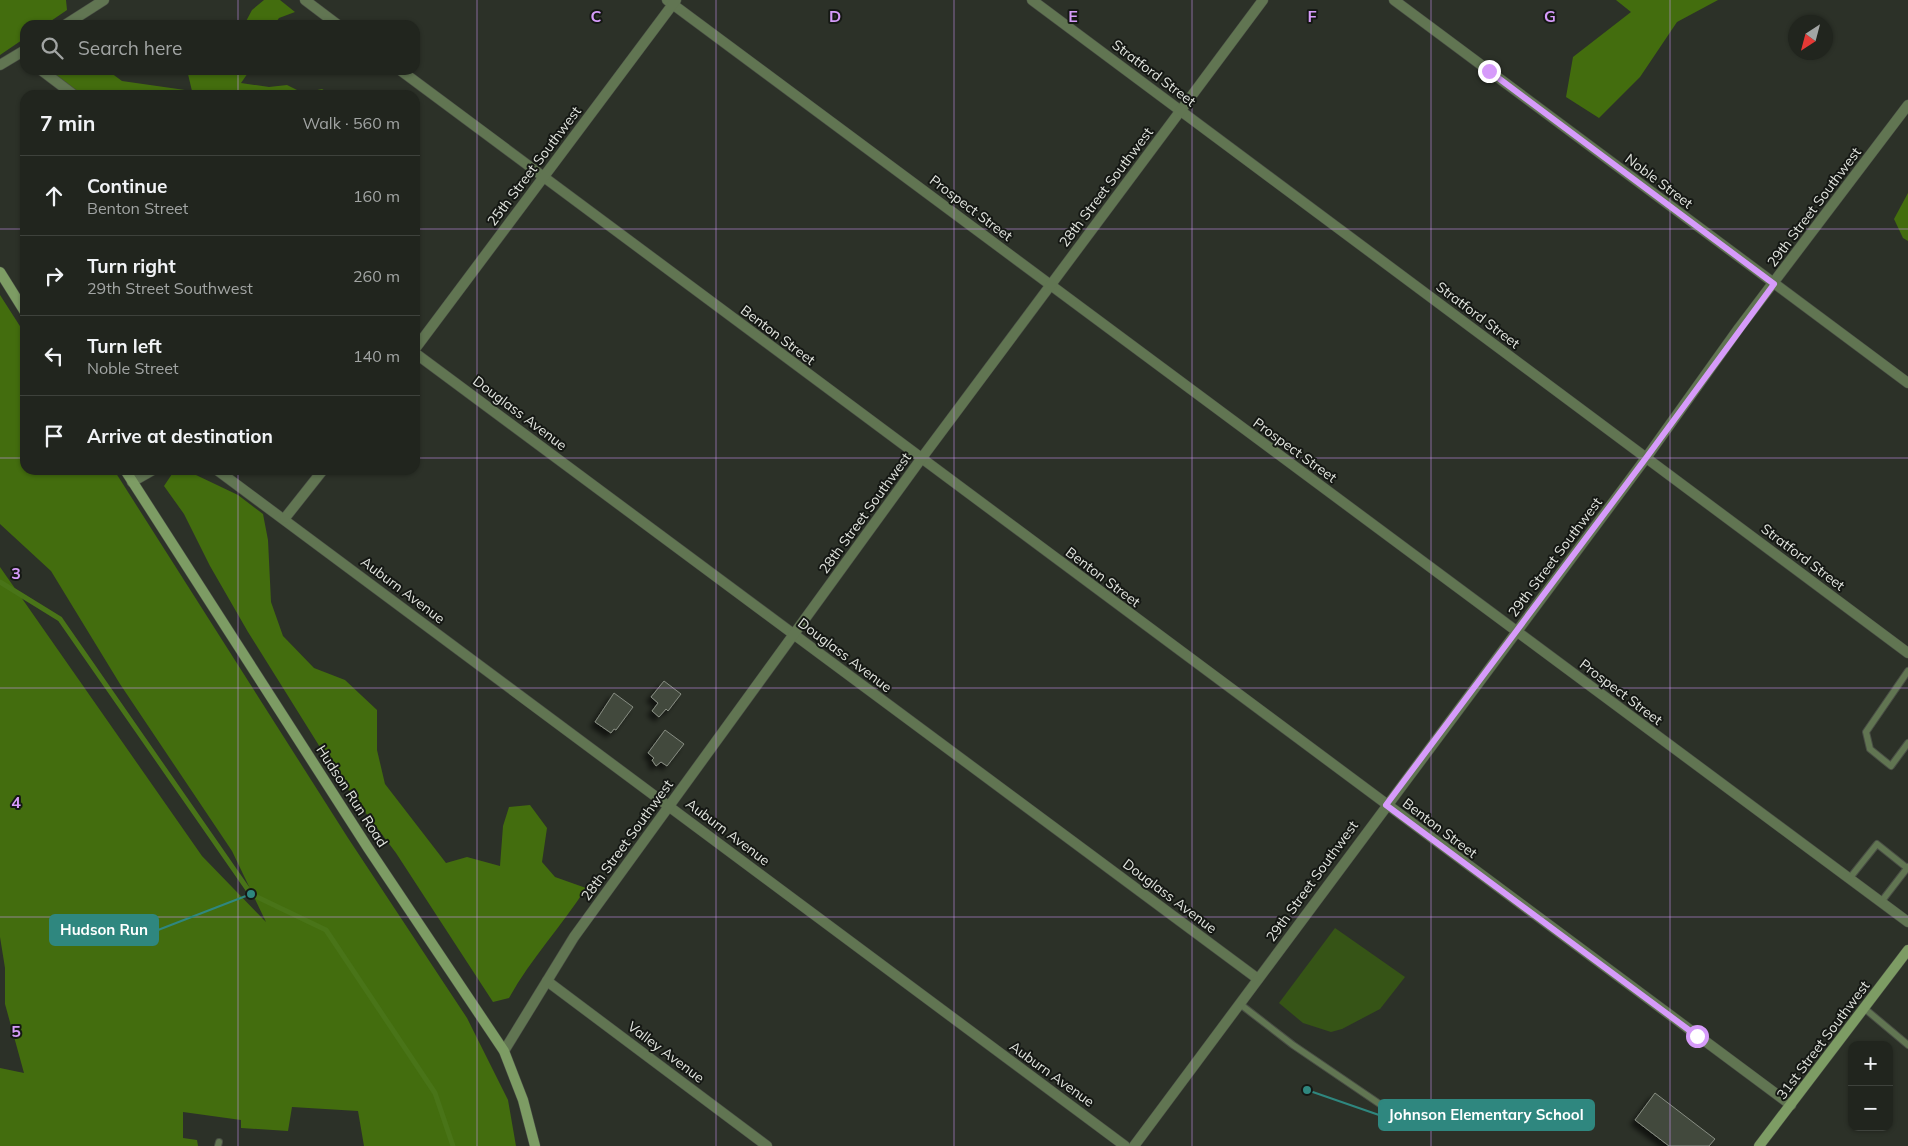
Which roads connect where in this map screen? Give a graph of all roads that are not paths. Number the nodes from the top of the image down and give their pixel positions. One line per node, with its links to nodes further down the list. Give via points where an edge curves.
1 (104, 0): 7 (street)
2 (304, 0): 8 (street)
3 (1032, 0): 15 (street, Stratford Street)
4 (1263, 0): 15 (street, 28th Street Southwest)
5 (1394, 0): 19 (street, Noble Street)
6 (672, 1): 16 (street, 25th Street Southwest); 18 (street, Prospect Street)
7 (73, 20)
8 (331, 20)
9 (20, 55): 10 (street)
10 (0, 65)
11 (48, 75): 13 (street)
12 (407, 75): 16 (street, Benton Street)
13 (67, 90)
14 (1908, 105): 19 (street, 29th Street Southwest)
15 (1180, 110): 18 (street, 28th Street Southwest); 24 (street, Stratford Street)
16 (543, 177): 21 (street, 25th Street Southwest); 25 (street, Benton Street)
17 (0, 272): 20 (main road)
18 (1050, 284): 25 (street, 28th Street Southwest); 32 (street, Prospect Street)
19 (1774, 284): 23 (street, Noble Street); 24 (street, 29th Street Southwest)
20 (20, 304)
21 (420, 344)
22 (420, 355): 33 (street, Douglass Avenue)
23 (1908, 383)
24 (1646, 458): 32 (street, 29th Street Southwest); 34 (street, Stratford Street)
25 (921, 459): 33 (street, 28th Street Southwest); 38 (street, Benton Street)
26 (128, 475): 30 (main road, Hudson Run Road)
27 (144, 475): 30 (street)
28 (224, 475): 31 (street, Auburn Avenue)
29 (318, 475): 31 (street)
30 (132, 482): 49 (main road, Hudson Run Road, via 368,848)
31 (285, 518): 37 (street, Auburn Avenue)
32 (1516, 631): 38 (street, 29th Street Southwest); 40 (street, Prospect Street)
33 (794, 634): 37 (street, 28th Street Southwest); 44 (street, Douglass Avenue)
34 (1908, 652)
35 (1908, 671): 36 (lane, via 1866,732 1870,749 1891,766)
36 (1908, 743)
37 (670, 805): 45 (street, 28th Street Southwest, via 574,937); 54 (street, Auburn Avenue)
38 (1386, 805): 44 (street, 29th Street Southwest); 50 (street, Benton Street)
39 (1907, 867): 40 (lane, via 1877,844); 41 (lane)
40 (1849, 880): 41 (street, Prospect Street)
41 (1881, 902): 42 (street, Prospect Street)
42 (1908, 922)
43 (1908, 950): 47 (main road, 31st Street Southwest)
44 (1258, 979): 46 (street, 29th Street Southwest)
45 (547, 981): 49 (street, 28th Street Southwest); 53 (street, Valley Avenue)
46 (1240, 1004): 51 (lane, via 1293,1045); 55 (street, 29th Street Southwest)
47 (1864, 1008): 48 (lane); 50 (main road, 31st Street Southwest)
48 (1908, 1044)
49 (504, 1051): 52 (main road, Hudson Run Road, via 523,1100)
50 (1791, 1105): 56 (main road, 31st Street Southwest)
51 (1393, 1113)
52 (535, 1146)
53 (767, 1146)
54 (1125, 1146)
55 (1134, 1146)
56 (1759, 1146)

